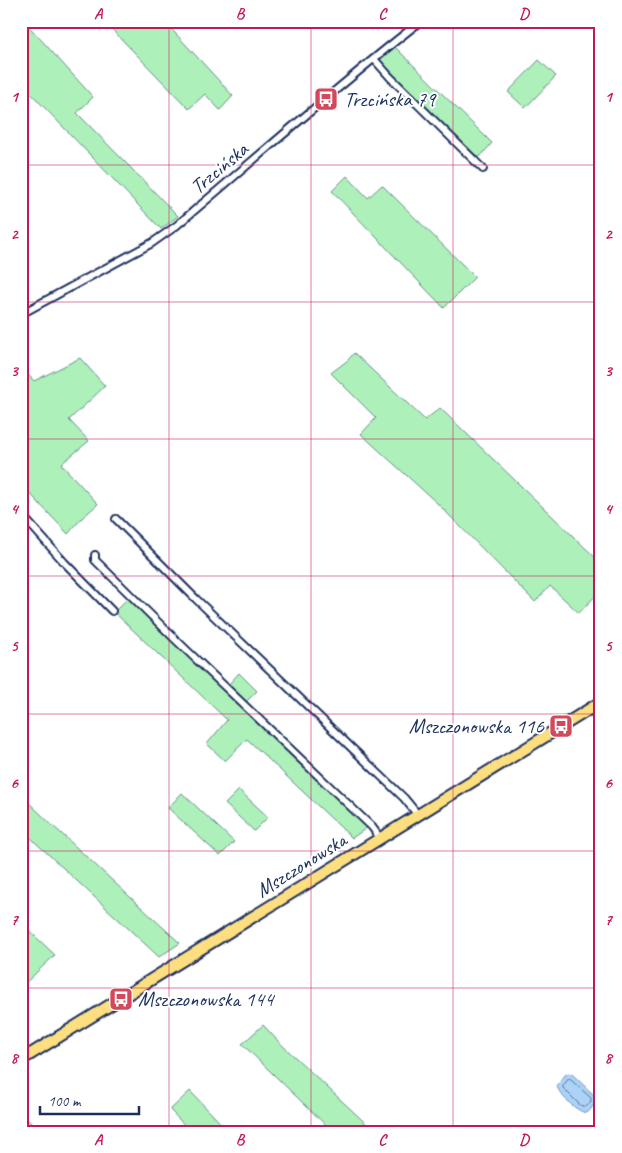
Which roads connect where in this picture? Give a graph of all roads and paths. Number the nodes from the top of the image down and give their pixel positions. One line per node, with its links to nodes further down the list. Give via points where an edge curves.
1 (421, 21): 2 (street, Trzcińska)
2 (374, 59): 3 (street); 4 (street, Trzcińska, via 176,226 152,243)
3 (483, 169)
4 (21, 314)
5 (21, 514): 8 (street)
6 (116, 519): 10 (street)
7 (95, 555): 11 (street, via 95,560)
8 (112, 610)
9 (601, 702): 10 (main road, Mszczonowska)
10 (418, 815): 11 (main road, Mszczonowska)
11 (380, 838): 12 (main road, Mszczonowska)
12 (21, 1060)

